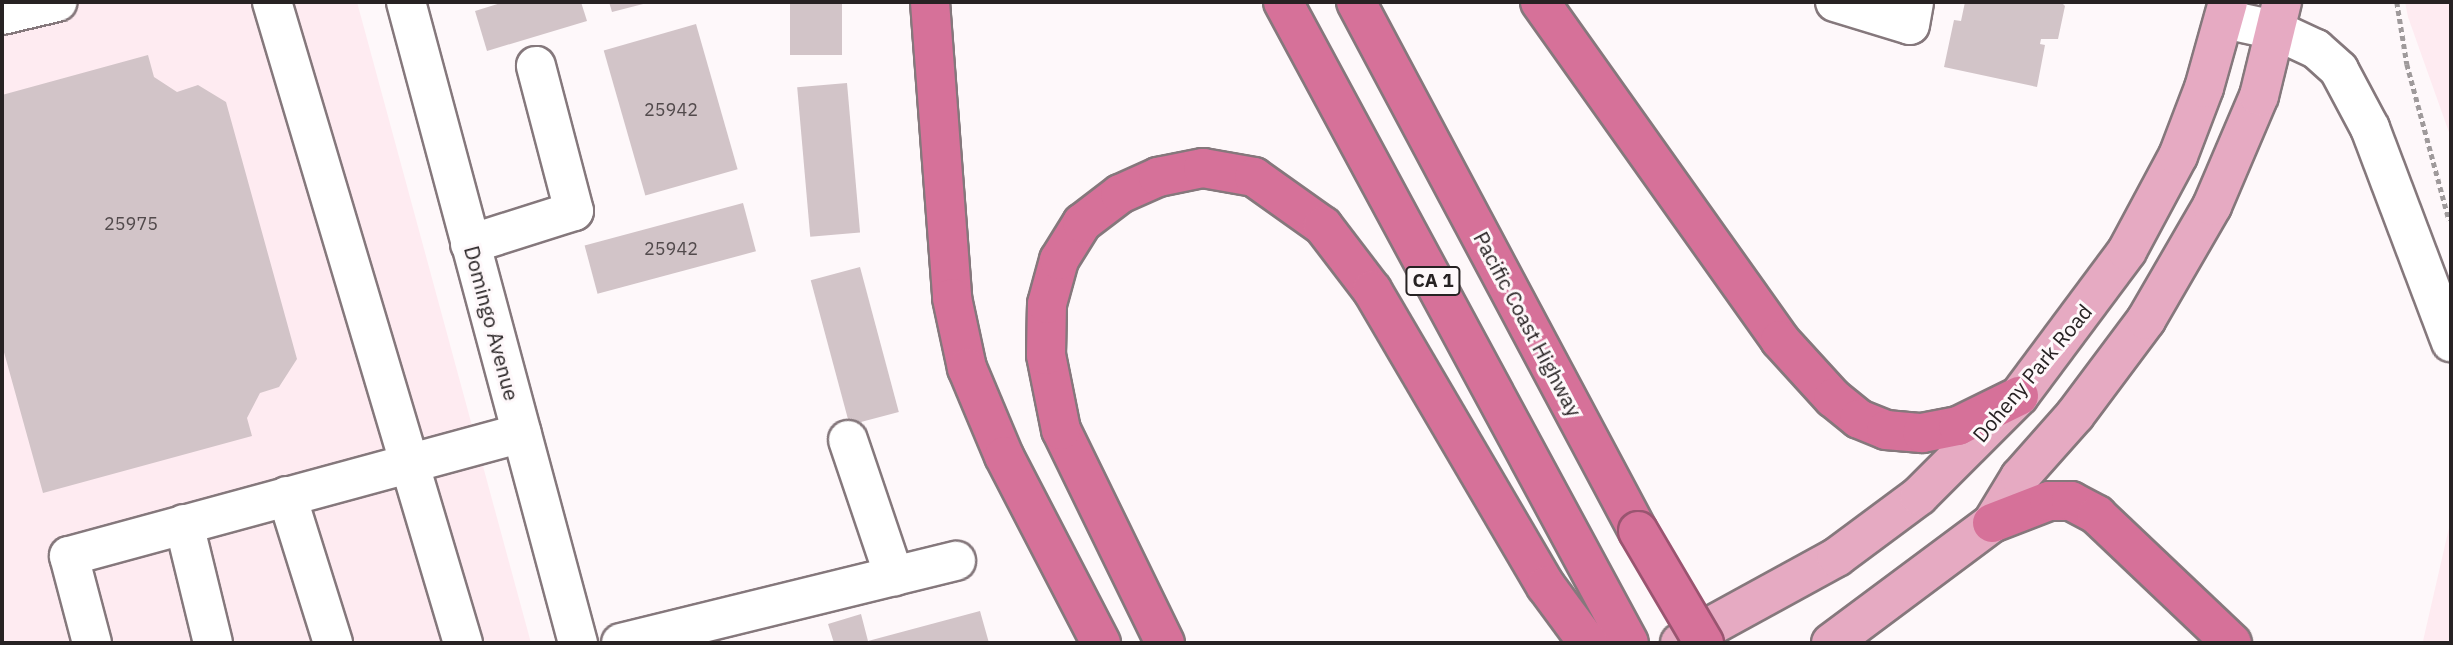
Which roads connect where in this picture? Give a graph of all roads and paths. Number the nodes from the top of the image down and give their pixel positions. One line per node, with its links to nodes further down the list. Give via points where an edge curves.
1 (57, 2): 12 (street)
2 (272, 2): 21 (street)
3 (406, 2): 16 (street, Domingo Avenue)
4 (930, 2): 34 (highway, via 952,298 967,368 1004,456)
5 (1283, 2): 37 (highway, CA 1)
6 (1356, 2): 25 (highway, Pacific Coast Highway / CA 1)
7 (1539, 2): 18 (highway, via 1780,340 1858,419 1886,430 1922,433 1958,426)
8 (1835, 2): 11 (street)
9 (2397, 2): 15 (path, via 2407,64)
10 (2226, 10): 13 (street); 18 (main road, Doheny Park Road, via 2178,156 2127,251)
11 (1912, 14)
12 (2, 15)
13 (2278, 16): 17 (street, via 2339,70 2356,94); 23 (main road, via 2259,96 2212,206 2146,320 2075,415 2020,477)
14 (536, 66): 16 (street, via 574,211)
15 (2451, 228)
16 (470, 244): 19 (street, Domingo Avenue)
17 (2451, 341)
18 (2019, 396): 38 (main road, Doheny Park Road, via 1919,496 1837,557)
19 (522, 433): 21 (street); 32 (street, Domingo Avenue)
20 (848, 440): 27 (street)
21 (408, 464): 22 (street); 31 (street)
22 (287, 496): 24 (street); 30 (street)
23 (1992, 523): 41 (main road); 42 (highway, via 2049,501 2071,500 2097,515)
24 (184, 524): 28 (street, via 69,556); 29 (street)
25 (1646, 544): 39 (highway, Pacific Coast Highway / CA 1, bridge); 40 (highway, bridge)
26 (956, 561): 27 (street)
27 (894, 576): 33 (street)
28 (92, 643)
29 (213, 643)
30 (333, 643)
31 (463, 643)
32 (578, 643)
33 (621, 643)
34 (1101, 643)
35 (1165, 643): 36 (highway, via 1061,430 1046,355 1047,304 1059,260 1082,223 1120,194 1158,177 1203,168 1254,177 1323,226 1372,290 1546,586)
36 (1588, 643)
37 (1629, 643)
38 (1680, 643)
39 (1703, 643)
40 (1722, 643)
41 (1831, 643)
42 (2232, 643)

